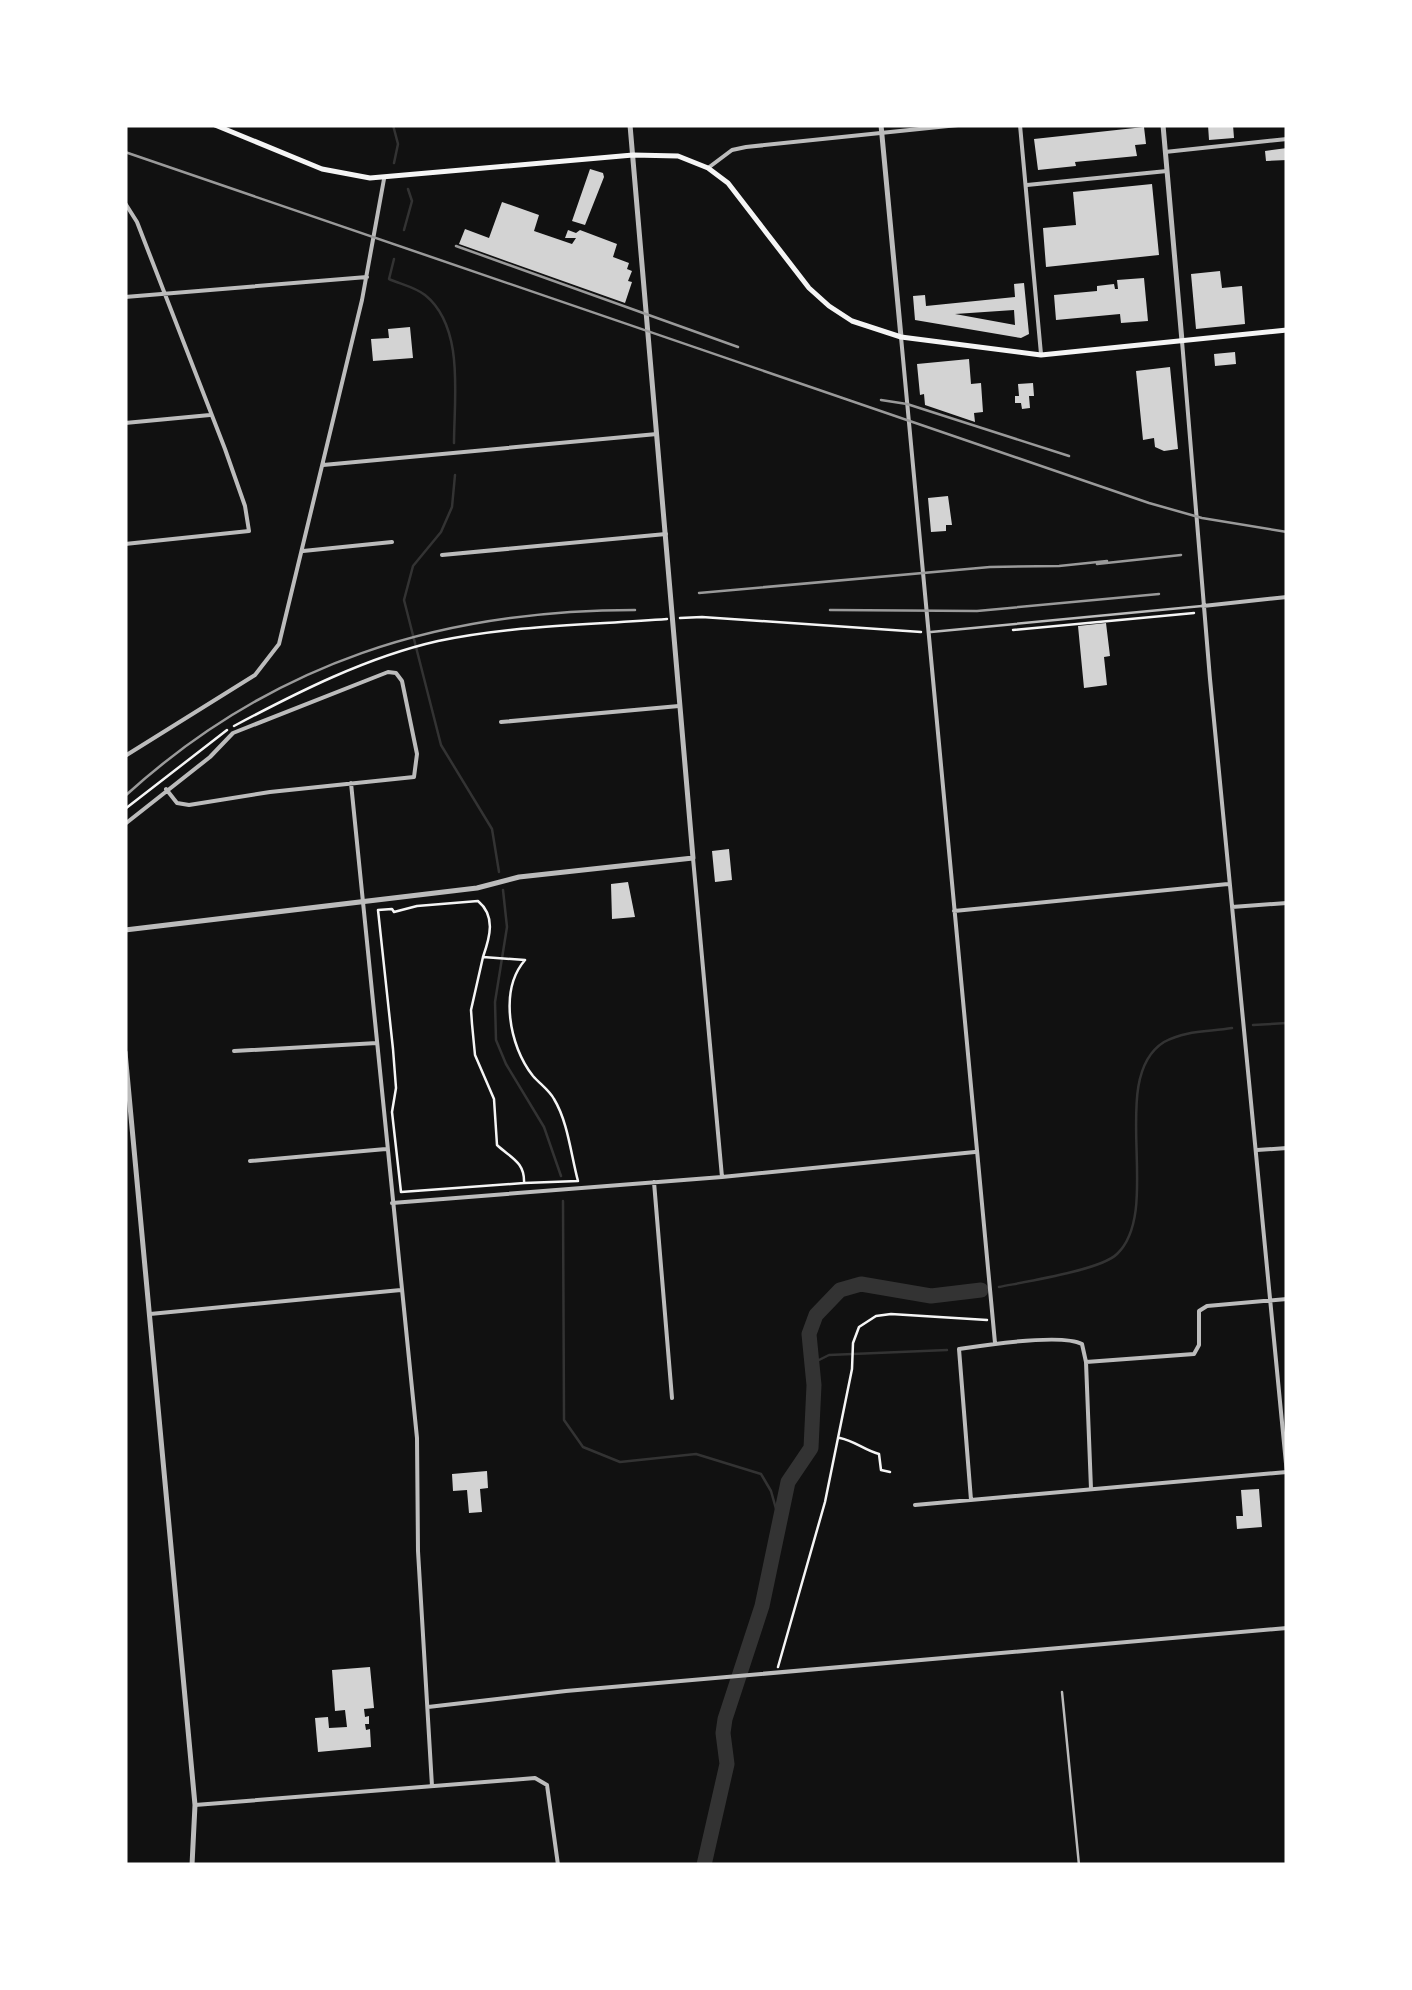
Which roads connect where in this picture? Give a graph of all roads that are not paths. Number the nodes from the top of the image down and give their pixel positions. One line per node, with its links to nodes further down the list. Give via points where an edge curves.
1 (215, 125): 12 (main road, via 330,172)
2 (630, 125): 9 (street)
3 (958, 125): 6 (street)
4 (1020, 125): 13 (street)
5 (1163, 125): 8 (street)
6 (881, 129): 10 (street, via 732,150); 19 (street)
7 (1287, 140): 8 (street)
8 (1165, 152): 11 (street)
9 (632, 154): 10 (main road, via 678,156); 12 (main road); 24 (street)
10 (708, 168): 19 (main road, via 728,183 808,288 852,320)
11 (1167, 171): 13 (street); 20 (street)
12 (384, 178): 15 (street)
13 (1025, 185): 21 (street)
14 (125, 203): 16 (street)
15 (367, 277): 16 (street); 25 (street)
16 (164, 294): 17 (street); 22 (street)
17 (125, 297)
18 (1287, 330): 20 (main road)
19 (900, 337): 21 (main road); 33 (street)
20 (1182, 341): 21 (main road); 32 (street)
21 (1041, 355)
22 (210, 415): 23 (street); 28 (street, via 249,531)
23 (125, 424)
24 (658, 434): 25 (street); 26 (street)
25 (323, 466): 29 (street)
26 (666, 534): 30 (street); 34 (street)
27 (392, 542): 29 (street)
28 (125, 544)
29 (302, 551): 36 (street, via 279,644 268,661 255,676)
30 (442, 556)
31 (1287, 597): 32 (street)
32 (1203, 606): 33 (lane); 41 (street)
33 (929, 633): 45 (street)
34 (679, 706): 35 (street); 40 (street)
35 (501, 722)
36 (125, 756)
37 (351, 783): 38 (street, via 189,806); 38 (street, via 414,777 406,696 396,673 232,732); 42 (street)
38 (166, 790): 39 (street)
39 (125, 824)
40 (693, 858): 42 (street, via 518,876); 55 (street)
41 (1228, 884): 44 (street); 45 (street)
42 (362, 903): 46 (street); 47 (street)
43 (1287, 903): 44 (street)
44 (1232, 907): 52 (street)
45 (954, 912): 53 (street)
46 (125, 930)
47 (376, 1044): 49 (street); 51 (street)
48 (125, 1052): 61 (street)
49 (234, 1052)
50 (1287, 1148): 52 (street)
51 (386, 1149): 54 (street); 57 (street)
52 (1256, 1150): 60 (street)
53 (976, 1152): 55 (street); 62 (street)
54 (250, 1161)
55 (722, 1177): 56 (street)
56 (654, 1182): 57 (street); 64 (street)
57 (392, 1203): 58 (street)
58 (401, 1290): 61 (street); 71 (street, via 417,1438)
59 (1287, 1299): 60 (street)
60 (1270, 1300): 63 (street, via 1207,1306 1199,1312 1194,1354); 65 (street)
61 (150, 1314): 73 (street)
62 (994, 1344): 63 (street, via 1074,1340 1082,1344); 67 (street, via 959,1349)
63 (1086, 1362): 66 (street)
64 (672, 1398)
65 (1287, 1473): 66 (street)
66 (1091, 1489): 67 (street)
67 (971, 1500): 68 (street)
68 (915, 1504)
69 (1287, 1628): 71 (street)
70 (1062, 1692): 76 (lane)
71 (428, 1707): 72 (street)
72 (432, 1786): 73 (street); 75 (street, via 535,1778 547,1786)
73 (195, 1805): 74 (street)
74 (192, 1865)
75 (558, 1865)
76 (1079, 1865)

